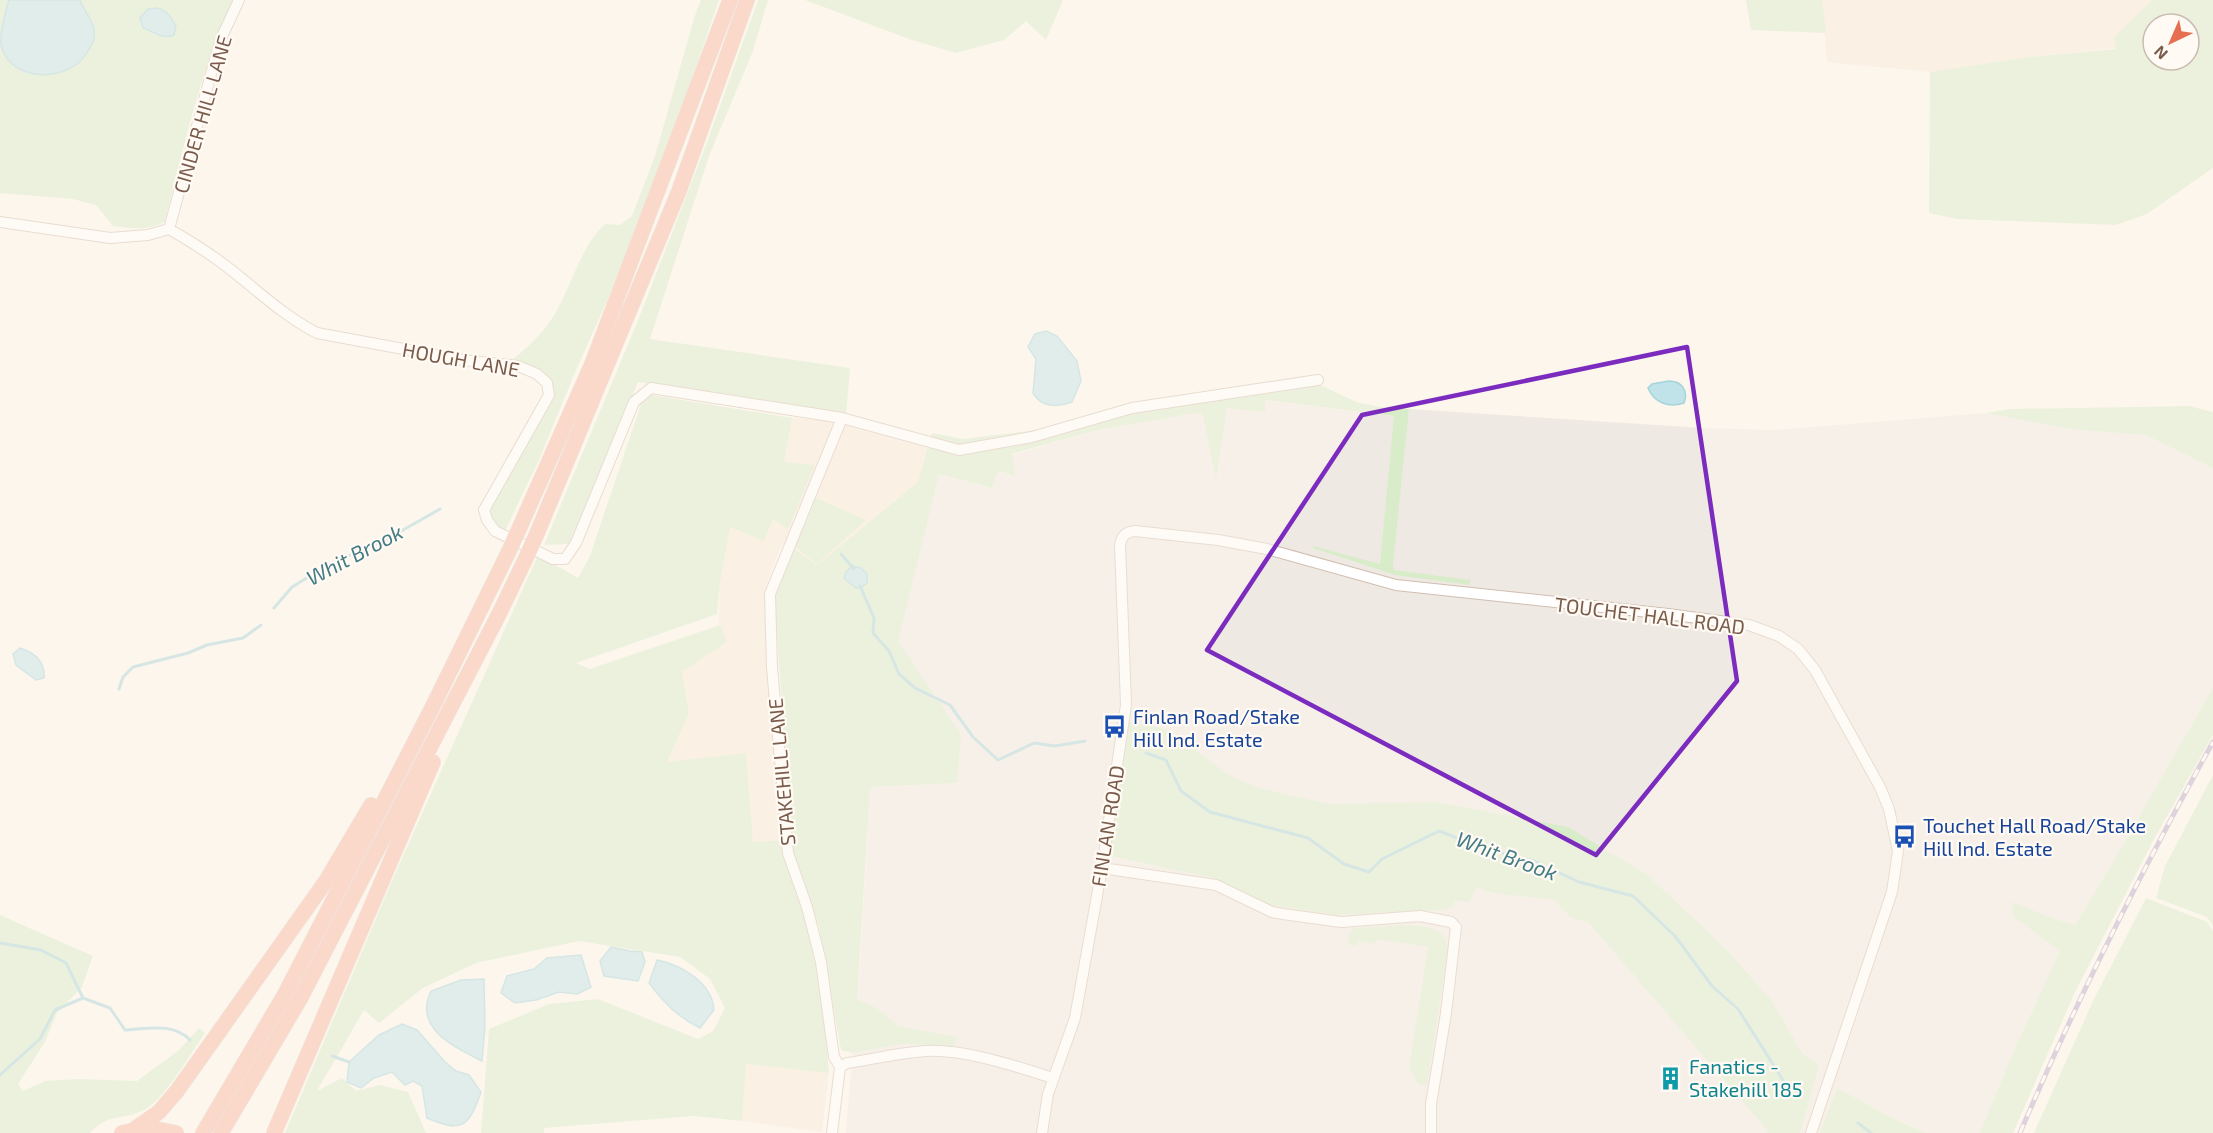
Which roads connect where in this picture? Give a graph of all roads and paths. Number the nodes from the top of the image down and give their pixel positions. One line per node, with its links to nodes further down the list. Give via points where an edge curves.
1 (239, 0): 5 (street, CINDER HILL LANE, via 220,41)
2 (730, 0): 10 (highway, bridge, via 592,364)
3 (747, 0): 9 (highway, bridge, via 679,191)
4 (0, 222): 5 (street, via 110,238)
5 (169, 229): 7 (street, HOUGH LANE, via 232,270 297,323 317,333 518,366 537,374 547,383 549,395 484,510 495,531 553,559 565,559 576,543 634,402 651,388)
6 (1318, 380): 7 (street, via 1132,408 1032,437 959,450)
7 (842, 418): 12 (street, STAKEHILL LANE, via 770,594 772,667 788,853 815,935 834,1057)
8 (1125, 534): 11 (street, FINLAN ROAD, via 1120,545 1126,705); 22 (street, TOUCHET HALL ROAD, via 1135,531 1267,549 1396,585 1749,625 1779,636 1798,649 1822,682 1880,787 1898,851 1892,892)
9 (500, 614): 17 (highway, via 300,999); 18 (highway)
10 (466, 640): 14 (highway, via 326,881 177,1091 159,1112); 16 (highway, via 285,994)
11 (1102, 868): 13 (street, FINLAN ROAD, via 1075,1018); 21 (street, via 1216,885 1283,914 1341,922 1420,916 1450,922 1456,927 1431,1104)
12 (840, 1067): 13 (street, via 914,1053 942,1052); 19 (street, STAKEHILL LANE)
13 (1053, 1078): 20 (street, FINLAN ROAD)
14 (129, 1131): 15 (highway, via 159,1128)
15 (176, 1133)
16 (203, 1133)
17 (221, 1133)
18 (274, 1133)
19 (832, 1133)
20 (1042, 1133)
21 (1431, 1133)
22 (1810, 1133)

